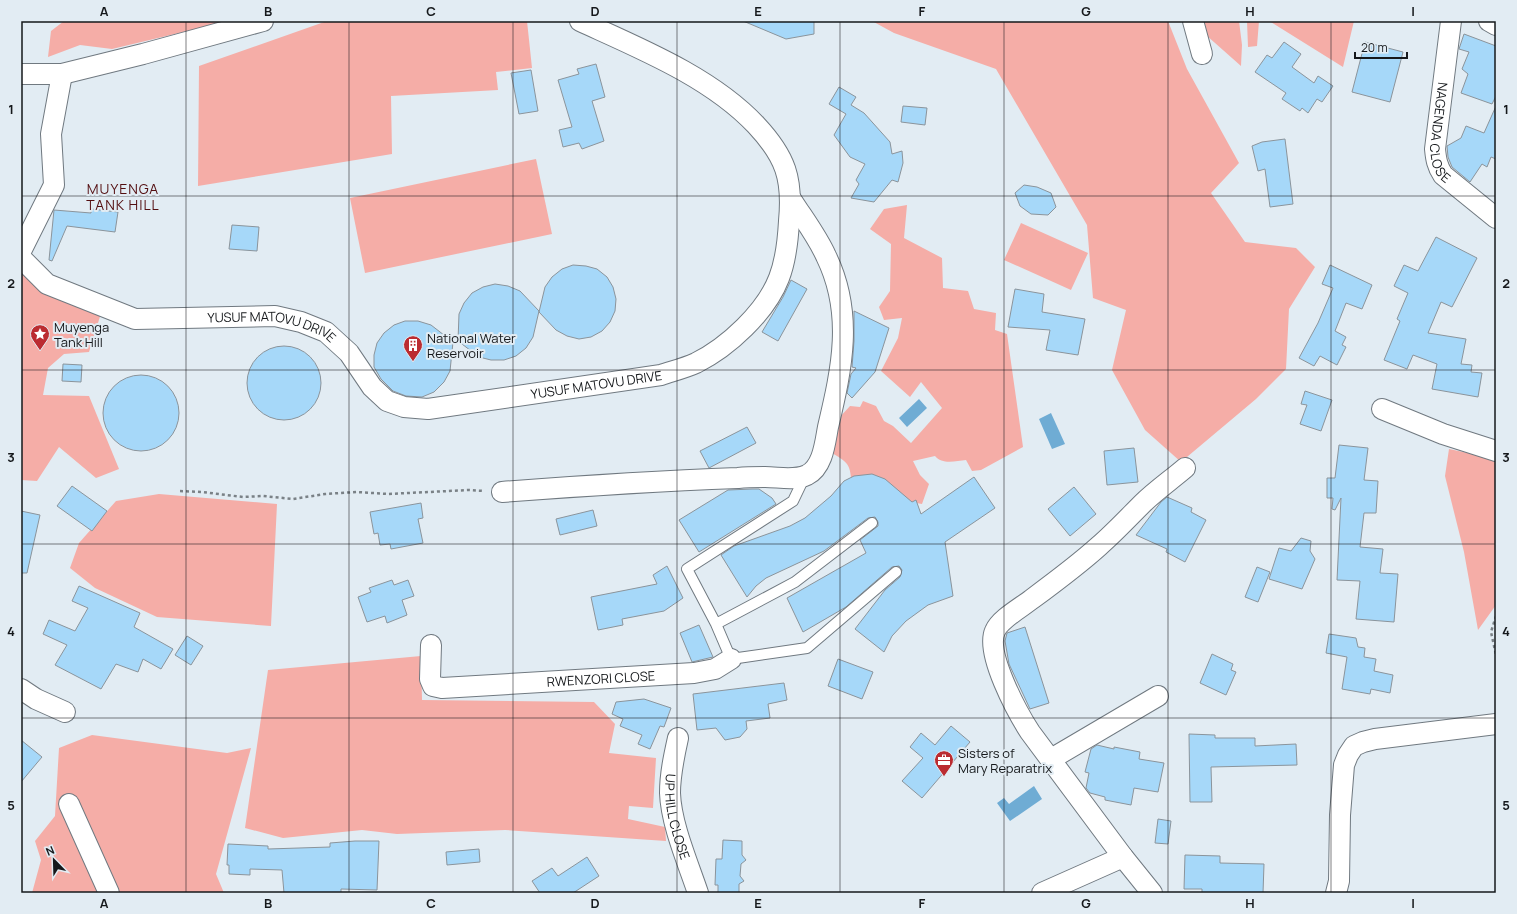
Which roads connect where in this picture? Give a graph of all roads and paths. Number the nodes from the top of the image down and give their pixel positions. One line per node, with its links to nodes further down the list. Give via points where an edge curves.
1 (263, 21): 9 (street)
2 (580, 21): 10 (street, YUSUF MATOVU DRIVE, via 697,78 756,124 784,163)
3 (1193, 21): 7 (street)
4 (1451, 21): 11 (street, NAGENDA CLOSE, via 1435,149 1438,168 1443,175)
5 (1489, 21): 6 (street)
6 (1496, 25)
7 (1202, 54)
8 (21, 74): 9 (street)
9 (62, 74): 12 (street, via 51,134 54,185)
10 (791, 199): 13 (street, YUSUF MATOVU DRIVE, via 786,254 773,289 746,325 723,346 695,363 661,374 428,409 404,407 387,401 372,387 338,343 326,332 301,322 275,316 135,319 47,284); 17 (street, via 826,255 841,301 843,324 841,370 822,454 813,472)
11 (1496, 218)
12 (21, 251)
13 (21, 258)
14 (1382, 409): 15 (street, via 1443,434)
15 (1496, 451)
16 (1184, 468): 32 (street, via 1143,503 1095,550 1006,618 995,630 995,656 1017,712)
17 (805, 476): 19 (street, via 646,482); 23 (lane, via 794,501 687,569)
18 (180, 491): 19 (path, via 293,499 356,492)
19 (502, 492)
20 (872, 523): 23 (lane, via 795,582)
21 (896, 572): 26 (lane, RWENZORI CLOSE, via 807,648)
22 (1496, 616): 25 (path, via 1491,632)
23 (716, 624): 26 (lane)
24 (431, 645): 26 (street, RWENZORI CLOSE, via 430,679 433,686 442,688 694,673 715,669)
25 (1496, 655)
26 (732, 659)
27 (21, 689): 29 (street)
28 (1158, 696): 32 (street)
29 (65, 712)
30 (1496, 724): 39 (street, via 1375,739 1354,746 1344,765 1339,881)
31 (678, 738): 36 (street, UP HILL CLOSE, via 671,771 672,812)
32 (1051, 759): 34 (street)
33 (69, 804): 35 (street)
34 (1123, 857): 37 (street); 38 (street)
35 (109, 893)
36 (698, 893)
37 (1042, 893)
38 (1152, 893)
39 (1336, 893)

